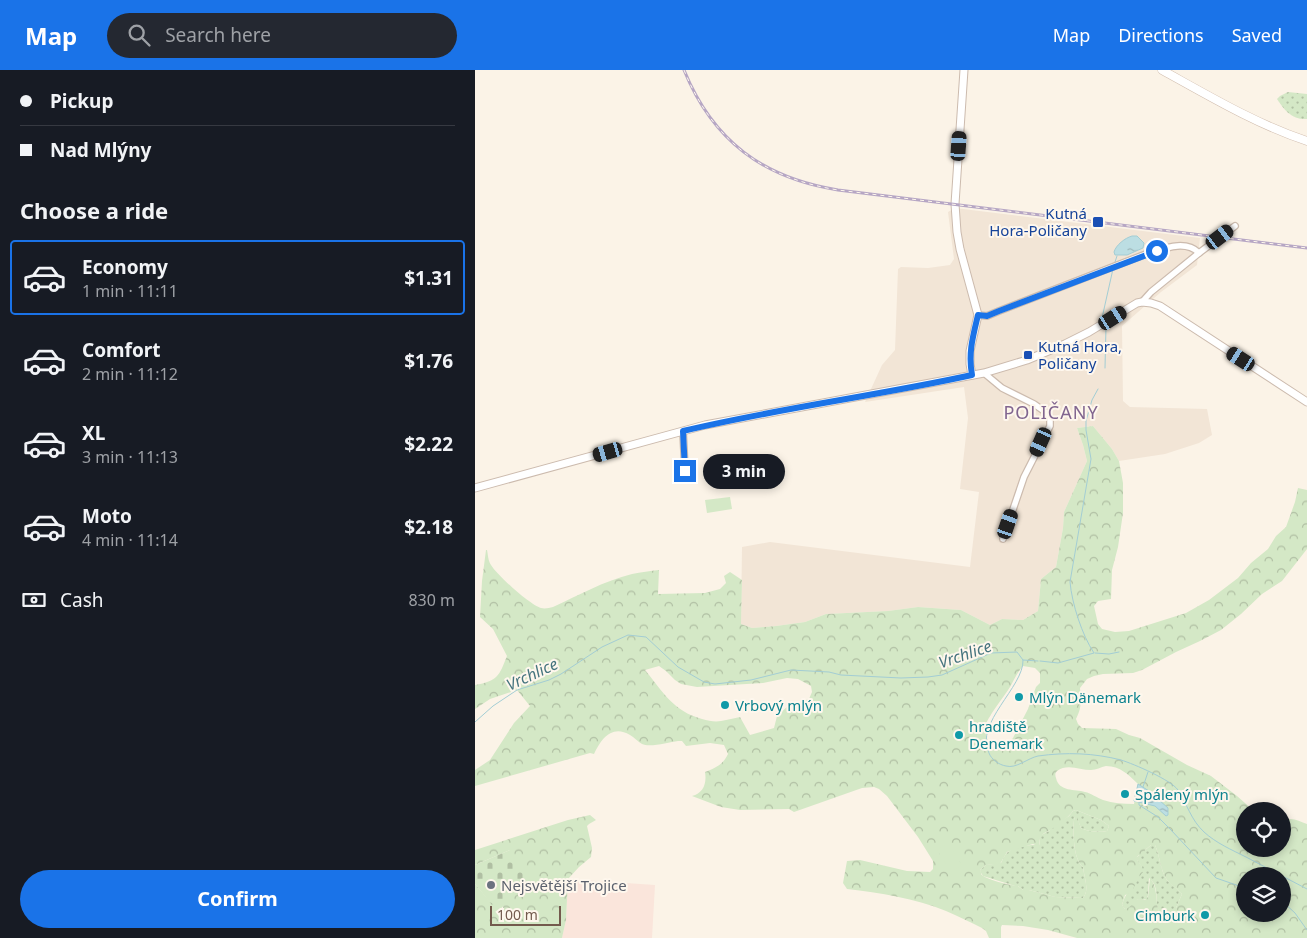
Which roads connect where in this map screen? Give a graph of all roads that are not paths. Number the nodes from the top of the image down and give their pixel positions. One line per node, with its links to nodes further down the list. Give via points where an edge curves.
1 (964, 70): 7 (street, via 956,215 960,249)
2 (1162, 70): 3 (main road, via 1248,117)
3 (1307, 141)
4 (1235, 226): 5 (street)
5 (1199, 253): 6 (street); 7 (street, via 1187,246 1168,247 987,316)
6 (1142, 302): 8 (street, via 1065,344); 10 (street, via 1160,306)
7 (978, 315): 9 (street, via 970,351)
8 (984, 373): 9 (street); 14 (street, via 1002,388 1037,405 1048,414 1050,421 1024,477)
9 (972, 375): 11 (street)
10 (1307, 402)
11 (683, 431): 12 (street); 13 (street)
12 (685, 471)
13 (475, 488)
14 (1003, 539)

